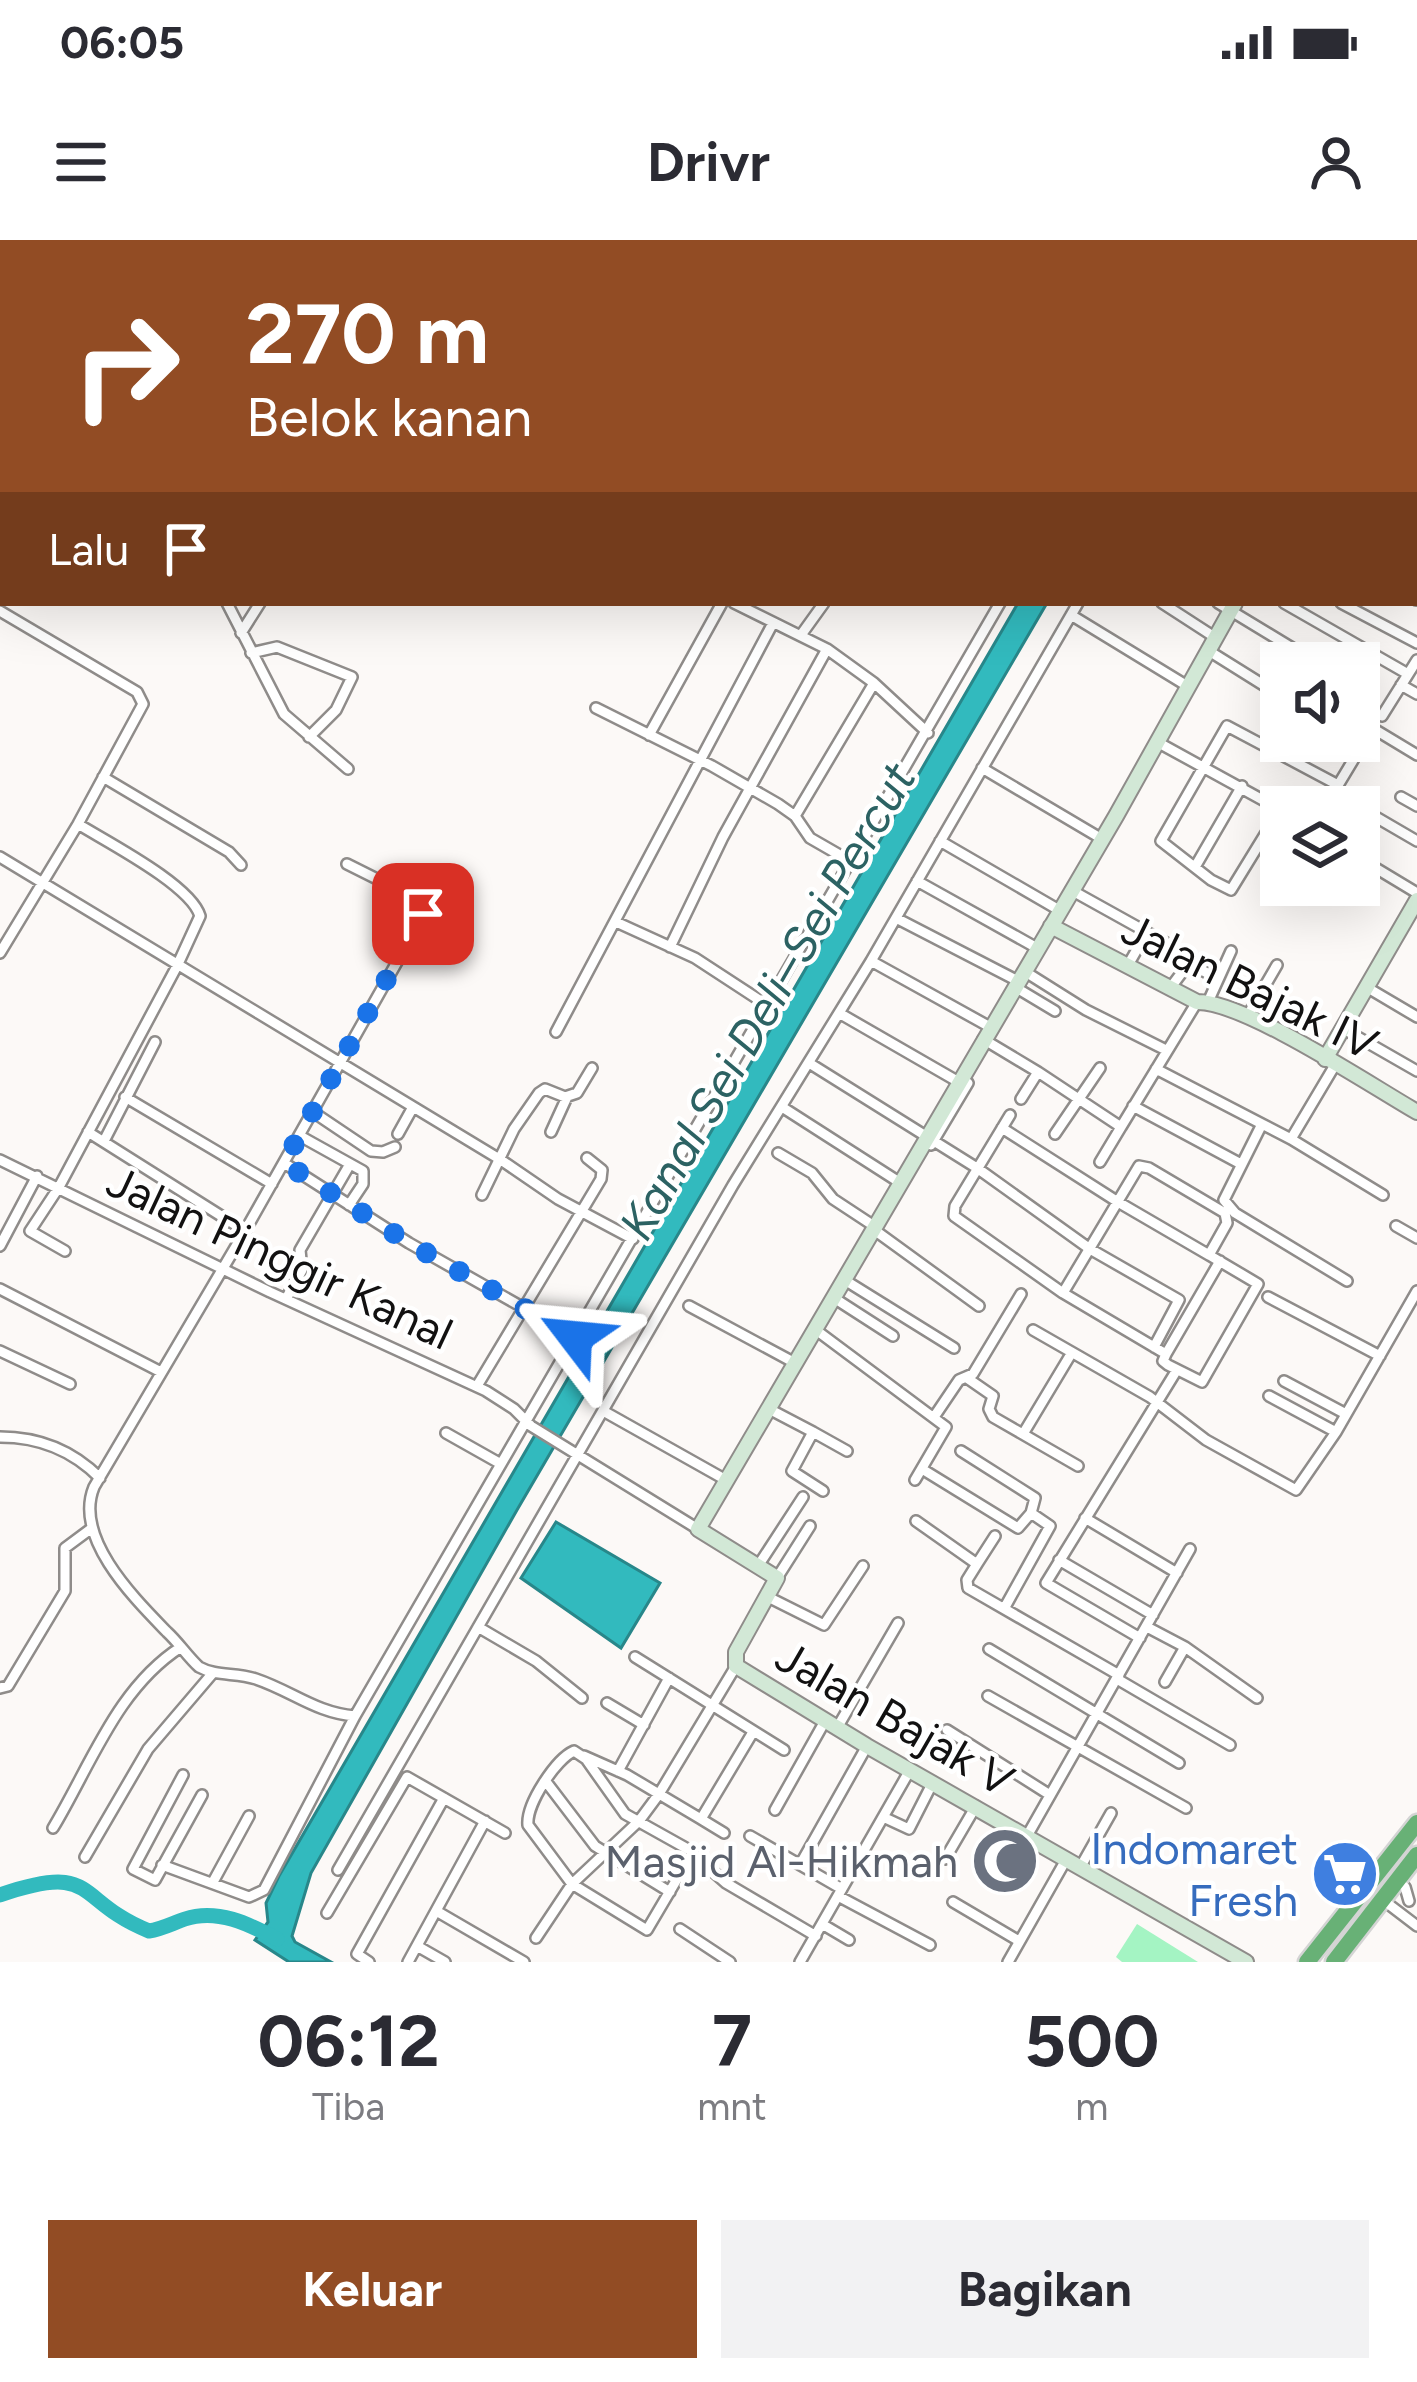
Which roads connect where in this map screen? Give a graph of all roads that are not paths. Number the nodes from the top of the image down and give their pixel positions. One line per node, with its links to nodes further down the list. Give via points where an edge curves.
1 (228, 606): 15 (street)
2 (258, 606): 15 (street)
3 (720, 606): 33 (street)
4 (740, 606): 14 (street)
5 (822, 606): 16 (street)
6 (998, 606): 31 (street)
7 (1076, 606): 13 (street)
8 (1166, 606): 19 (street)
9 (1228, 606): 17 (street); 19 (street)
10 (1289, 606): 23 (street)
11 (1347, 606): 18 (street)
12 (0, 611): 42 (street, via 142,695 142,711)
13 (1071, 615): 27 (street); 40 (street)
14 (773, 623): 16 (street); 37 (street)
15 (242, 633): 21 (street)
16 (801, 635): 20 (street)
17 (1284, 642)
18 (1417, 643)
19 (1212, 645): 24 (street); 27 (street)
20 (827, 650): 25 (street); 45 (street)
21 (251, 653): 34 (street, via 284,714); 34 (street, via 277,647 352,677 336,710)
22 (1417, 660): 23 (street)
23 (1408, 674): 26 (street)
24 (1260, 680)
25 (874, 683): 31 (street); 49 (street)
26 (1401, 685): 28 (street); 30 (street)
27 (1189, 687): 35 (street)
28 (1417, 694)
29 (596, 708): 33 (street)
30 (1382, 716)
31 (928, 733): 57 (street)
32 (1380, 733): 36 (street)
33 (649, 735): 37 (street)
34 (308, 737): 41 (street)
35 (1159, 742): 39 (street); 52 (street)
36 (1417, 755)
37 (699, 759): 45 (street); 68 (street)
38 (1352, 762): 43 (street)
39 (1203, 765): 43 (street, via 1230,725); 44 (street); 60 (street, via 1161,841)
40 (982, 768): 52 (street); 54 (street)
41 (348, 769)
42 (103, 777): 51 (street); 59 (street)
43 (1338, 785)
44 (1242, 786): 46 (street); 60 (street)
45 (750, 788): 49 (street); 72 (street)
46 (1260, 797)
47 (1401, 797): 48 (street)
48 (1417, 806)
49 (795, 816): 57 (street, via 811,838)
50 (1380, 819): 53 (street)
51 (78, 824): 62 (street); 79 (street, via 192,899 200,916)
52 (1102, 839): 64 (street)
53 (1417, 841)
54 (940, 842): 63 (street); 66 (street)
55 (1260, 844): 60 (street, via 1233,889)
56 (0, 857): 62 (street)
57 (850, 861): 85 (street)
58 (347, 864): 96 (street, via 424,910)
59 (241, 865)
60 (1195, 867)
61 (1380, 875): 65 (street)
62 (40, 880): 75 (street); 79 (street)
63 (917, 881): 67 (street); 73 (street)
64 (1071, 890): 66 (street); 70 (street)
65 (1416, 904): 83 (street)
66 (1059, 910): 69 (street)
67 (896, 917): 76 (street); 81 (street)
68 (616, 922): 72 (street); 91 (street)
69 (1051, 926): 73 (street); 77 (street, Jalan Bajak IV)
70 (1147, 932): 71 (street); 77 (street)
71 (1170, 945)
72 (670, 947): 85 (street)
73 (1037, 948): 81 (street)
74 (1231, 952): 80 (street)
75 (0, 953)
76 (872, 961): 87 (street); 92 (street)
77 (1128, 965): 82 (street, Jalan Bajak IV)
78 (1277, 965): 88 (street)
79 (177, 966): 96 (street); 117 (street)
80 (1216, 979): 82 (street, via 1189,963); 84 (street)
81 (1019, 980): 86 (street); 92 (street); 94 (street)
82 (1171, 987): 84 (street, Jalan Bajak IV)
83 (1368, 988): 89 (street); 90 (street)
84 (1203, 1002): 88 (street, Jalan Bajak IV); 94 (street)
85 (767, 1005): 149 (street)
86 (1055, 1011)
87 (839, 1012): 97 (street); 103 (street)
88 (1247, 1016): 95 (street, Jalan Bajak IV)
89 (1417, 1017)
90 (1342, 1028): 95 (street); 101 (street)
91 (556, 1032)
92 (987, 1033): 102 (street); 103 (street)
93 (155, 1042): 105 (street)
94 (1166, 1050): 100 (street)
95 (1330, 1062): 112 (street, Jalan Bajak IV); 123 (street)
96 (340, 1064): 110 (street); 111 (street)
97 (809, 1064): 108 (street); 122 (street)
98 (592, 1068): 104 (street)
99 (1100, 1068): 106 (street)
100 (1156, 1069): 109 (street); 114 (street)
101 (1417, 1071)
102 (1038, 1072): 106 (street); 107 (street)
103 (963, 1082): 122 (street)
104 (567, 1096): 118 (street); 129 (street, via 539,1093)
105 (125, 1097): 124 (street); 136 (street)
106 (1079, 1098): 115 (street); 120 (street)
107 (1021, 1099)
108 (782, 1106): 138 (street); 187 (street)
109 (1133, 1106): 115 (street); 133 (street)
110 (413, 1107): 119 (street); 129 (street)
111 (313, 1112): 121 (street); 125 (street, via 371,1151)
112 (1417, 1112)
113 (1010, 1115): 116 (street)
114 (1262, 1124): 123 (street); 133 (street)
115 (1121, 1126): 130 (street)
116 (1002, 1128): 134 (street); 142 (street)
117 (88, 1132): 124 (street); 137 (street)
118 (550, 1132)
119 (398, 1134)
120 (1055, 1134)
121 (300, 1136): 131 (street); 132 (street)
122 (929, 1139): 134 (street); 138 (street)
123 (1291, 1139): 141 (street)
124 (104, 1141): 147 (street)
125 (395, 1147)
126 (778, 1153): 146 (street)
127 (587, 1158): 144 (street, via 602,1173)
128 (0, 1160): 135 (street, Jalan Pinggir Kanal)
129 (501, 1160): 140 (street); 144 (street)
130 (1100, 1162)
131 (284, 1163): 136 (street); 139 (street)
132 (350, 1164): 139 (street); 143 (street, via 365,1177)
133 (1241, 1164): 156 (street, via 1225,1195 1228,1209)
134 (977, 1168): 151 (street); 158 (street, via 956,1219)
135 (37, 1176): 137 (street, Jalan Pinggir Kanal); 150 (street)
136 (272, 1184): 147 (street)
137 (59, 1187): 152 (street, via 30,1231); 154 (street, Jalan Pinggir Kanal)
138 (900, 1188): 146 (street)
139 (332, 1194): 143 (street); 163 (street, via 300,1250 302,1270)
140 (482, 1195)
141 (1383, 1195)
142 (1118, 1202): 151 (street); 153 (street); 153 (street, via 1139,1166 1177,1184 1227,1216)
143 (349, 1205): 166 (street)
144 (581, 1211): 149 (street); 166 (street)
145 (1396, 1226): 148 (street)
146 (873, 1228): 155 (street); 165 (street)
147 (245, 1231): 154 (street)
148 (1417, 1238)
149 (633, 1239): 170 (street)
150 (0, 1246)
151 (1090, 1249): 158 (street); 171 (street, via 1179,1300)
152 (65, 1250)
153 (1215, 1258): 175 (street); 175 (street, via 1258,1286 1204,1381 1168,1365)
154 (224, 1268): 163 (street, Jalan Pinggir Kanal); 178 (street)
155 (843, 1280): 162 (street); 172 (street)
156 (1347, 1281)
157 (0, 1289): 178 (street)
158 (1063, 1293): 171 (street)
159 (1021, 1294): 180 (street)
160 (1416, 1296): 176 (street)
161 (1268, 1297): 176 (street)
162 (834, 1298): 167 (street); 169 (street)
163 (286, 1299): 183 (street, Jalan Pinggir Kanal)
164 (689, 1306): 177 (street)
165 (979, 1306)
166 (521, 1308): 170 (street); 183 (street)
167 (816, 1330): 177 (street); 189 (street)
168 (1033, 1330): 174 (street)
169 (892, 1336)
170 (575, 1337): 190 (street)
171 (1154, 1347): 175 (street)
172 (954, 1348)
173 (0, 1351): 182 (street)
174 (1071, 1354): 185 (street); 194 (street)
175 (1166, 1354)
176 (1380, 1356): 188 (street)
177 (796, 1363): 186 (street)
178 (161, 1372): 201 (street)
179 (1175, 1373): 185 (street)
180 (967, 1378): 189 (street); 194 (street, via 993,1396 990,1414)
181 (1284, 1381): 188 (street)
182 (70, 1384)
183 (477, 1386): 190 (street, Jalan Pinggir Kanal)
184 (1269, 1396): 192 (street)
185 (1157, 1405): 192 (street, via 1294,1490); 206 (street)
186 (769, 1408): 191 (street); 202 (street)
187 (605, 1412): 198 (street); 202 (street)
188 (1346, 1414): 192 (street)
189 (934, 1417): 205 (street, via 946,1429 919,1475 1018,1528)
190 (529, 1424): 198 (street, Jalan Pinggir Kanal); 199 (street)
191 (813, 1432): 196 (street); 203 (street, via 792,1471)
192 (1336, 1432)
193 (446, 1433): 199 (street)
194 (1022, 1434): 200 (street)
195 (0, 1437): 201 (street, via 48,1444)
196 (848, 1451)
197 (961, 1451): 205 (street, via 1035,1498)
198 (576, 1455): 210 (street, Jalan Bajak V); 223 (street)
199 (501, 1464): 242 (street)
200 (1078, 1466)
201 (100, 1478): 209 (street, via 90,1497)
202 (726, 1480): 210 (street)
203 (824, 1491)
204 (803, 1497): 216 (street)
205 (1030, 1513): 220 (street, via 1050,1529)
206 (1085, 1518): 213 (street); 217 (street)
207 (916, 1521): 214 (street)
208 (810, 1526): 218 (street)
209 (92, 1528): 226 (street, via 134,1600); 235 (street, via 65,1548 65,1592)
210 (698, 1528): 216 (street, Jalan Bajak V)
211 (995, 1536): 214 (street)
212 (1190, 1549): 217 (street)
213 (1059, 1560): 221 (street); 225 (street, via 1047,1585)
214 (977, 1564): 220 (street, via 968,1588)
215 (863, 1565): 219 (street, via 822,1626)
216 (758, 1566): 218 (street, Jalan Bajak V)
217 (1177, 1573): 221 (street)
218 (777, 1578): 219 (street, Jalan Bajak V)
219 (766, 1596): 230 (street, Jalan Bajak V)
220 (1005, 1607): 232 (street)
221 (1153, 1615): 224 (street)
222 (898, 1623): 244 (street)
223 (478, 1627): 237 (street); 286 (street)
224 (1147, 1627): 225 (street); 227 (street)
225 (1140, 1638): 232 (street)
226 (182, 1647): 231 (street); 272 (street, via 120,1707)
227 (1185, 1647): 234 (street); 238 (street)
228 (989, 1649): 241 (street)
229 (635, 1657): 233 (street)
230 (736, 1666): 240 (street); 244 (street, Jalan Bajak V)
231 (212, 1674): 242 (street, via 255,1678 318,1710); 279 (street, via 148,1749)
232 (1118, 1677): 241 (street); 247 (street)
233 (669, 1678): 240 (street); 243 (street)
234 (1165, 1682)
235 (0, 1688)
236 (988, 1696): 249 (street)
237 (583, 1698)
238 (1257, 1698)
239 (607, 1703): 243 (street)
240 (711, 1706): 246 (street); 258 (street)
241 (1098, 1713): 249 (street); 252 (street)
242 (356, 1716): 288 (street, via 264,1890 249,1897)
243 (644, 1725): 254 (street)
244 (831, 1725): 248 (street, Jalan Bajak V); 264 (street)
245 (947, 1730): 260 (street)
246 (753, 1732): 250 (street); 268 (street)
247 (1229, 1745)
248 (867, 1746): 253 (street, Jalan Bajak V); 284 (street)
249 (1078, 1747): 260 (street); 263 (street)
250 (784, 1750)
251 (583, 1755): 254 (street); 257 (street, via 568,1752); 269 (street)
252 (1179, 1763)
253 (910, 1770): 256 (street, Jalan Bajak V); 267 (street)
254 (618, 1771): 258 (street)
255 (183, 1775): 283 (street, via 132,1868 154,1881)
256 (933, 1782): 262 (street, Jalan Bajak V); 267 (street, via 909,1828)
257 (547, 1783): 277 (street); 289 (street, via 527,1821)
258 (658, 1794): 268 (street); 269 (street)
259 (202, 1795): 283 (street)
260 (1050, 1795): 276 (street)
261 (444, 1798): 270 (street); 296 (street, via 404,1778); 308 (street, via 357,1954)
262 (976, 1806): 276 (street, Jalan Bajak V); 280 (street)
263 (1186, 1808)
264 (775, 1810)
265 (1111, 1814): 285 (street)
266 (249, 1816): 288 (street)
267 (883, 1817): 291 (street)
268 (701, 1819): 274 (street)
269 (638, 1820): 277 (street); 278 (street)
270 (485, 1821): 273 (street); 295 (street)
271 (1417, 1823): 315 (highway)
272 (53, 1828)
273 (506, 1833)
274 (724, 1833)
275 (750, 1836): 284 (street)
276 (1027, 1836): 281 (street, Jalan Bajak V)
277 (605, 1852): 289 (street); 290 (street)
278 (693, 1854): 290 (street); 300 (street)
279 (85, 1858)
280 (945, 1858)
281 (1067, 1858): 285 (street, Jalan Bajak V); 303 (street)
282 (1415, 1862): 287 (highway)
283 (163, 1865): 288 (street)
284 (800, 1865): 291 (street)
285 (1082, 1866): 314 (street, Jalan Bajak V)
286 (338, 1870)
287 (1397, 1881): 292 (highway); 293 (street)
288 (213, 1882)
289 (572, 1884): 290 (street, via 644,1931); 301 (street)
290 (670, 1892)
291 (840, 1892): 297 (street); 304 (street)
292 (1383, 1900): 298 (street); 316 (highway)
293 (1409, 1901)
294 (953, 1902): 303 (street)
295 (438, 1912): 305 (street); 311 (street)
296 (327, 1913)
297 (822, 1924): 300 (street); 302 (street)
298 (1417, 1926)
299 (680, 1929): 312 (street)
300 (816, 1936): 313 (street)
301 (536, 1938)
302 (849, 1940)
303 (1019, 1941): 307 (street)
304 (930, 1945)
305 (417, 1946): 306 (street); 309 (street)
306 (434, 1959): 310 (street)
307 (1013, 1960)
308 (369, 1962)
309 (408, 1962)
310 (445, 1962)
311 (523, 1962)
312 (730, 1962)
313 (800, 1962)
314 (1246, 1962)
315 (1307, 1962)
316 (1334, 1962)

